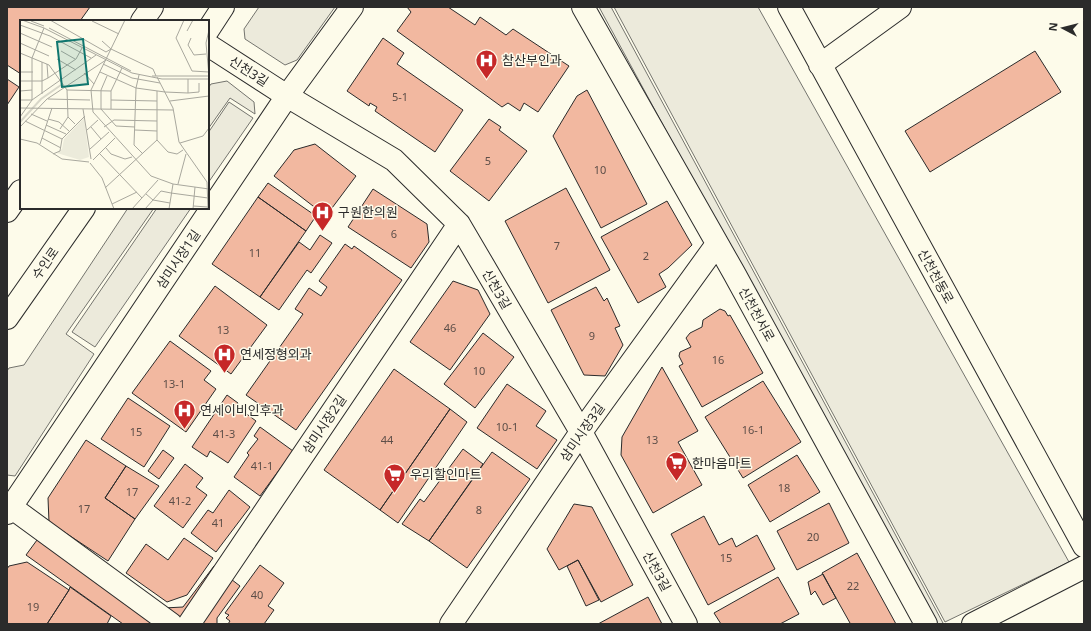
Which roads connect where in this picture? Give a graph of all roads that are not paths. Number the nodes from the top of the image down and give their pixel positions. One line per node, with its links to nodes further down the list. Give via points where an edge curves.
1 (152, 7): 7 (street)
2 (223, 7): 8 (street)
3 (352, 7): 11 (street, 삼미시장1길)
4 (583, 7): 16 (street, 신천천서로)
5 (789, 7): 10 (street, 신천천동로)
6 (900, 7): 10 (street)
7 (143, 20)
8 (209, 28)
9 (209, 46): 11 (street, 신천3길)
10 (820, 65): 20 (street, 신천천동로)
11 (287, 96): 15 (street, 신천3길, via 394,160); 19 (street, 삼미시장1길)
12 (20, 192): 14 (street)
13 (83, 209): 17 (street, 수인로)
14 (7, 211)
15 (459, 224): 18 (street, 신천3길); 23 (street, 삼미시장2길)
16 (718, 244): 18 (street, 삼미시장3길); 26 (street, 신천천서로)
17 (7, 318)
18 (581, 432): 24 (street, 삼미시장3길); 25 (street, 신천3길)
19 (9, 510): 22 (street, via 43,530)
20 (1084, 546)
21 (1075, 571): 27 (street)
22 (172, 624)
23 (189, 624)
24 (451, 624)
25 (686, 624)
26 (926, 624)
27 (973, 624)

